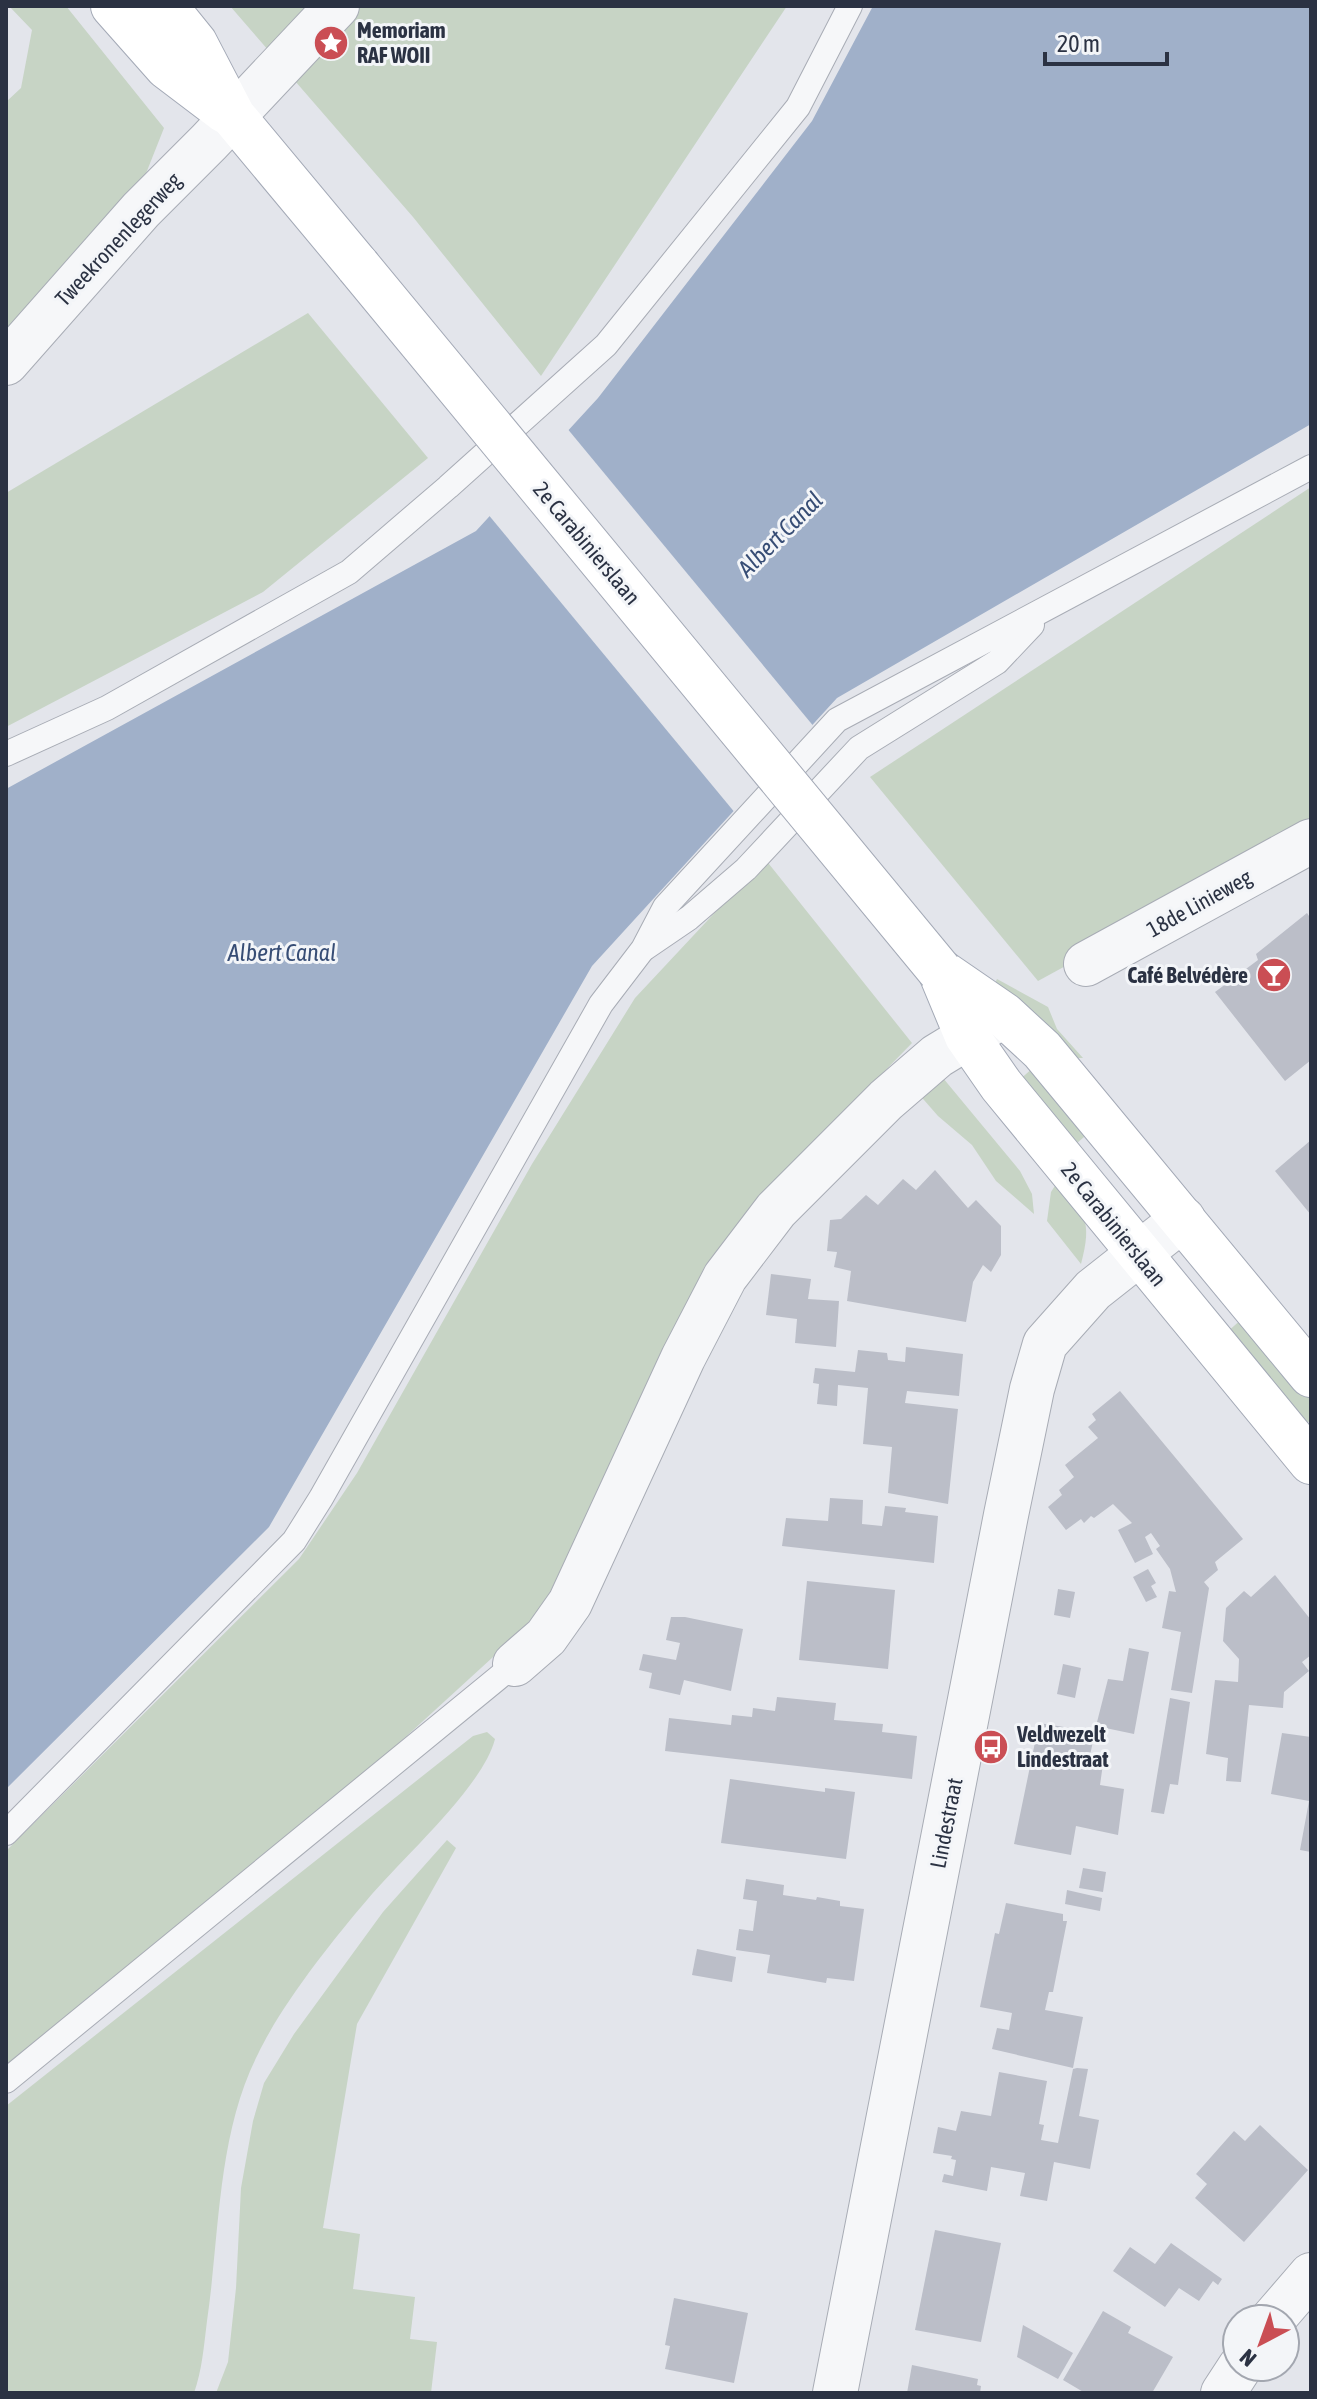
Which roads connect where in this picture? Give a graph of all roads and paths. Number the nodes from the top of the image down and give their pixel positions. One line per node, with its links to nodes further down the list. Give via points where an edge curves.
1 (113, 6): 5 (main road, 2e Carabinierslaan, via 167,67)
2 (165, 6): 5 (main road, 2e Carabinierslaan, via 195,43)
3 (337, 6): 5 (street, Tweekronenlegerweg)
4 (850, 6): 9 (lane, via 798,107 606,345 448,487 349,572 107,708)
5 (233, 116): 6 (street, Tweekronenlegerweg, via 141,210); 13 (main road, 2e Carabinierslaan, bridge)
6 (6, 363)
7 (1311, 467): 8 (lane)
8 (1044, 612): 11 (lane, via 997,662 859,748 746,869); 11 (lane, via 837,720 665,907)
9 (6, 754)
10 (1311, 841): 12 (street, 18de Linieweg)
11 (643, 949): 19 (lane, via 601,1004 294,1541)
12 (1086, 964)
13 (986, 1026): 14 (main road, 2e Carabinierslaan, via 1042,1050); 15 (main road, 2e Carabinierslaan, via 1001,1085); 18 (street, via 937,1056 886,1100 776,1210 725,1277 570,1603 546,1637)
14 (1183, 1219): 15 (street, Lindestraat); 16 (main road, 2e Carabinierslaan)
15 (1138, 1255): 17 (main road, 2e Carabinierslaan); 23 (street, Lindestraat, via 1093,1290 1045,1344 1032,1389)
16 (1311, 1375)
17 (1311, 1462)
18 (515, 1664): 20 (lane)
19 (6, 1833)
20 (6, 2081)
21 (1311, 2275): 22 (street)
22 (1287, 2303)
23 (835, 2393)

